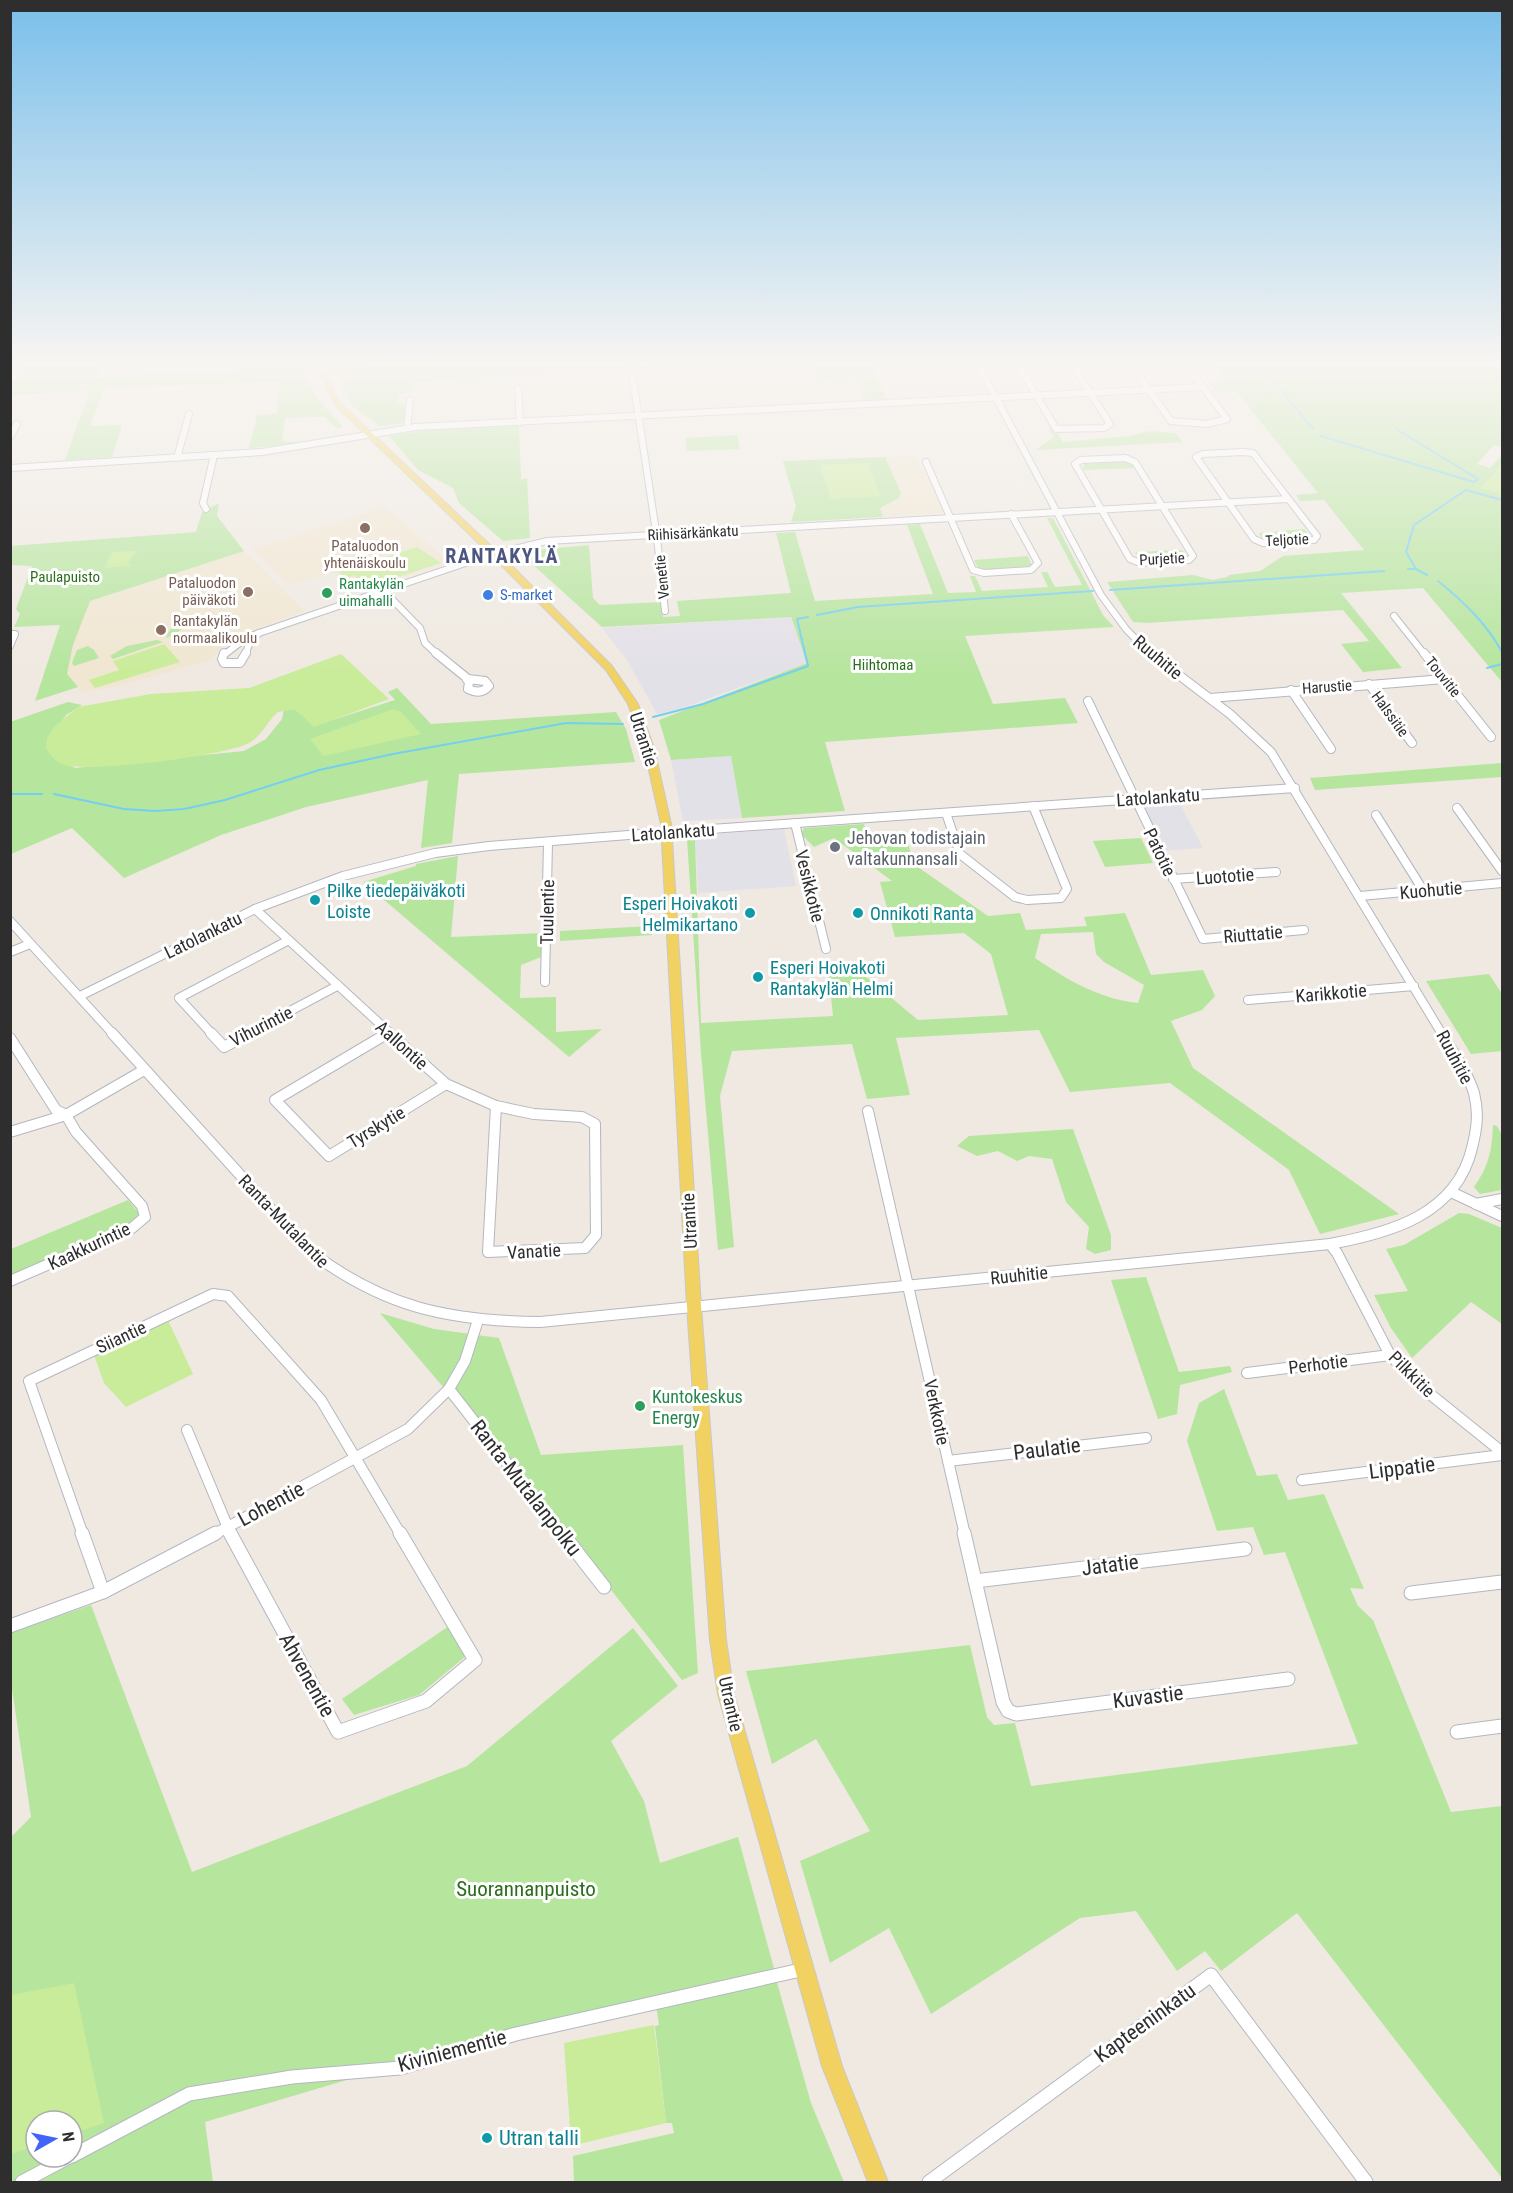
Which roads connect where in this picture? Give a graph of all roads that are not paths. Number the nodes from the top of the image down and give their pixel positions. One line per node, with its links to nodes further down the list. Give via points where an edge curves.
1 (211, 468): 13 (street, via 203,503)
2 (403, 468): 19 (main road, Utrantie)
3 (646, 468): 18 (street, Venetie)
4 (929, 468): 17 (street)
5 (1035, 468): 15 (street, Ruuhitie)
6 (1078, 468): 14 (street)
7 (1139, 468): 12 (street)
8 (1204, 468): 11 (street)
9 (1265, 468): 10 (street)
10 (1288, 499): 11 (street, Riihisärkänkatu); 11 (street, Teljotie, via 1317,536 1314,540 1263,543 1254,539)
11 (1229, 502): 12 (street, Riihisärkänkatu)
12 (1162, 506): 14 (street, Riihisärkänkatu); 14 (street, Purjetie, via 1193,556 1189,560 1140,563 1130,559)
13 (206, 509)
14 (1101, 509): 15 (street, Riihisärkänkatu)
15 (1058, 511): 16 (street, Riihisärkänkatu); 30 (street, Ruuhitie, via 1120,625 1156,659)
16 (1011, 514): 17 (street, Riihisärkänkatu); 17 (street, via 1038,563 1032,570 973,570)
17 (950, 517): 18 (street, Riihisärkänkatu)
18 (657, 535): 19 (street, Riihisärkänkatu, via 547,542); 21 (street, Venetie)
19 (494, 554): 20 (street, Riihisärkänkatu); 42 (main road, Utrantie, via 609,668 633,704 649,748)
20 (384, 591): 23 (street, Riihisärkänkatu); 27 (street, via 420,628 425,643)
21 (665, 611)
22 (1394, 616): 26 (street, Touvitie)
23 (260, 633): 23 (street, Riihisärkänkatu, via 225,652 224,663 238,664 247,657 249,643)
24 (10, 634): 25 (street, via 15,634)
25 (10, 646)
26 (1444, 679): 28 (street, Harustie); 32 (street, Touvitie)
27 (467, 682): 27 (street, via 472,692 488,688 488,682)
28 (1369, 684): 29 (street, Harustie); 33 (street, Halssitie)
29 (1291, 690): 30 (street, Harustie); 34 (street)
30 (1210, 698): 35 (street, Ruuhitie, via 1245,723)
31 (1088, 701): 36 (street, Patotie)
32 (1491, 737)
33 (1412, 743)
34 (1332, 749)
35 (1295, 788): 36 (street, Latolankatu); 49 (street, Ruuhitie)
36 (1134, 798): 37 (street, Latolankatu); 46 (street, Patotie)
37 (1033, 806): 39 (street, Latolankatu); 39 (street, via 1067,889 1061,898 1015,897 960,854)
38 (1457, 808): 44 (street)
39 (946, 813): 41 (street, Latolankatu)
40 (1376, 815): 48 (street)
41 (795, 823): 42 (street, Latolankatu); 56 (street, Vesikkotie)
42 (666, 832): 43 (street, Latolankatu); 79 (main road, Utrantie)
43 (548, 842): 50 (street, Latolankatu, via 419,856 344,876); 58 (street, Tuulentie)
44 (1503, 871)
45 (1276, 872): 46 (street, Luototie)
46 (1173, 879): 53 (street, Patotie)
47 (1503, 884): 48 (street, Kuohutie)
48 (1424, 890): 49 (street, Kuohutie)
49 (1359, 896): 60 (street, Ruuhitie)
50 (255, 909): 54 (street, Aallontie); 61 (street, Latolankatu)
51 (10, 921): 55 (street, Ranta-Mutalantie)
52 (1304, 930): 53 (street, Riuttatie)
53 (1203, 939)
54 (287, 941): 59 (street, Aallontie); 59 (street, Vihurintie, via 179,998 224,1047)
55 (30, 944): 57 (street); 61 (street, Ranta-Mutalantie)
56 (826, 949)
57 (10, 952)
58 (545, 982)
59 (337, 986): 63 (street, Aallontie)
60 (1414, 986): 62 (street, Karikkotie); 72 (street, Ruuhitie, via 1468,1077 1475,1098 1478,1119 1472,1155)
61 (80, 996): 65 (street, Ranta-Mutalantie)
62 (1248, 1000)
63 (388, 1034): 66 (street, Aallontie); 66 (street, Tyrskytie, via 275,1100 329,1155)
64 (10, 1038): 69 (street, via 56,1110)
65 (144, 1070): 69 (street); 80 (street, Ranta-Mutalantie, via 308,1250 333,1271 398,1303)
66 (446, 1084): 67 (street, Aallontie)
67 (496, 1106): 70 (street, Aallontie, via 534,1114); 70 (street, Vanatie, via 487,1246 488,1252 495,1254 585,1248 596,1235 596,1124)
68 (868, 1111): 78 (street, Verkkotie)
69 (66, 1115): 71 (street); 77 (street, Kaakkurintie, via 76,1132 142,1206 146,1217 132,1228)
70 (582, 1117)
71 (10, 1132)
72 (1451, 1192): 74 (street); 76 (street, Ruuhitie, via 1437,1206 1399,1228)
73 (1503, 1199): 74 (street)
74 (1476, 1204): 75 (street)
75 (1503, 1215)
76 (1330, 1244): 78 (street, Ruuhitie); 81 (street, Pilkkitie)
77 (10, 1281)
78 (909, 1286): 79 (street, Ruuhitie); 88 (street, Verkkotie)
79 (694, 1306): 80 (street, Ranta-Mutalantie, via 540,1322); 102 (main road, Utrantie, via 718,1640 726,1694)
80 (478, 1320): 83 (street, Lohentie, via 465,1361)
81 (1390, 1355): 82 (street, Perhotie); 86 (street, Pilkkitie, via 1420,1386)
82 (1247, 1373)
83 (449, 1389): 87 (street, Lohentie, via 408,1429); 94 (street, Ranta-Mutalanpolku)
84 (187, 1430): 90 (street)
85 (1146, 1438): 88 (street, Paulatie)
86 (1503, 1453): 89 (street, Lippatie)
87 (356, 1459): 90 (street, Lohentie); 90 (street, Ahvenentie, via 475,1659 426,1701 338,1732); 95 (street, Siiantie, via 321,1400 228,1296 213,1294 29,1381)
88 (948, 1461): 92 (street, Verkkotie)
89 (1302, 1480)
90 (228, 1527): 95 (street, Lohentie)
91 (1245, 1549): 92 (street, Jatatie)
92 (975, 1581): 99 (street, Verkkotie)
93 (1503, 1582): 96 (street)
94 (604, 1587)
95 (103, 1592): 97 (street, Lohentie)
96 (1412, 1593)
97 (10, 1626)
98 (1287, 1679): 99 (street, Kuvastie)
99 (1008, 1711)
100 (1503, 1726): 101 (street)
101 (1457, 1732)
102 (805, 1969): 103 (street, Kiviniementie, via 516,2034 400,2068 292,2077 189,2094); 106 (main road, Utrantie, via 832,2066)
103 (84, 2149)
104 (46, 2169): 105 (street, Kiviniementie)
105 (22, 2182)
106 (878, 2182)
107 (929, 2182): 108 (street, Kapteeninkatu, via 1211,1975)
108 (1366, 2182)

